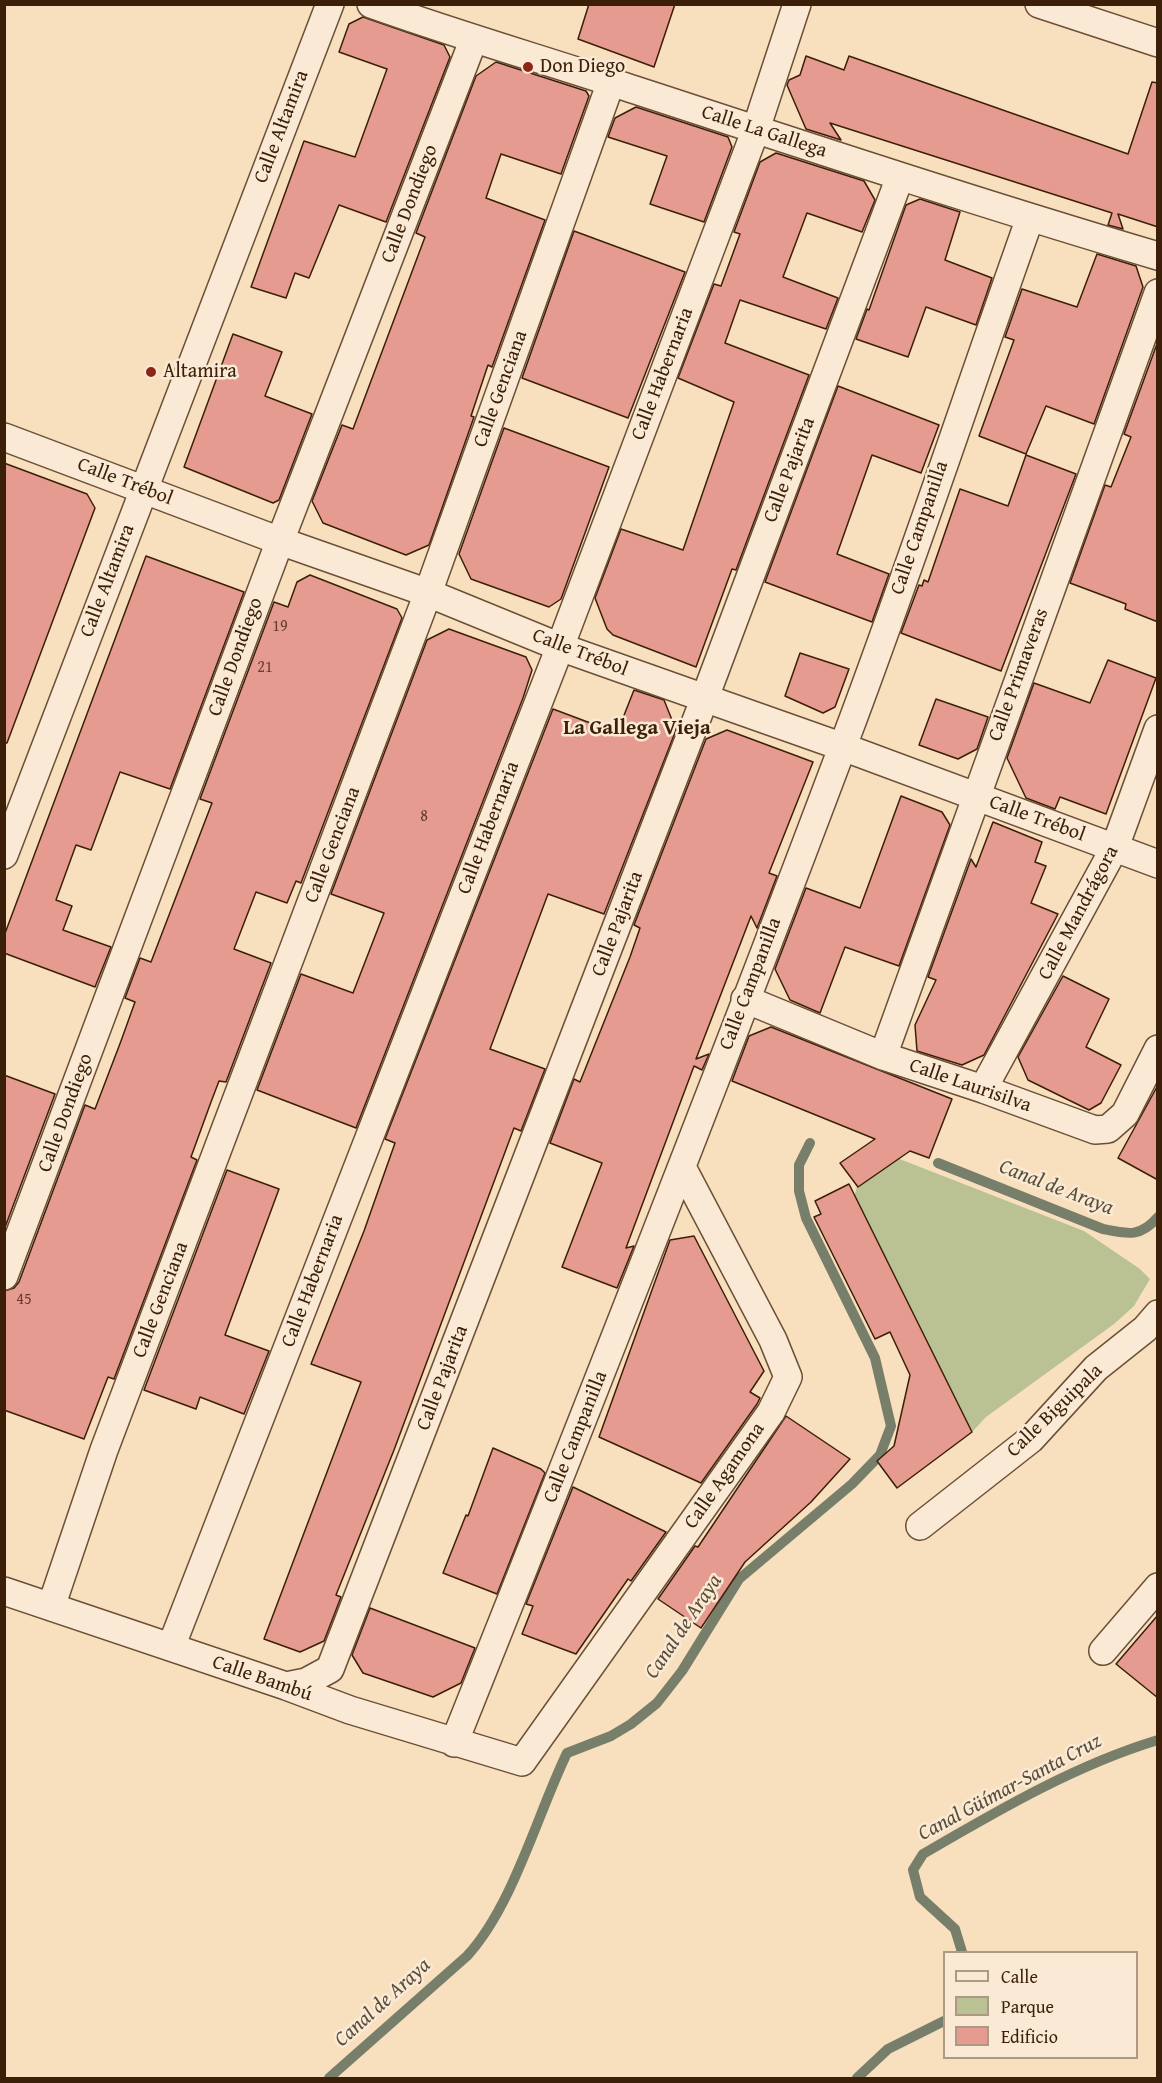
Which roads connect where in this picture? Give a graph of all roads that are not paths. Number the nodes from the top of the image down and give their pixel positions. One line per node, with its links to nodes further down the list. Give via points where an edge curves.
1 (330, 4): 14 (street, Calle Altamira)
2 (371, 4): 5 (street, Calle La Gallega)
3 (797, 4): 8 (street, Calle Habernaria)
4 (1039, 4): 6 (street)
5 (473, 41): 7 (street, Calle La Gallega); 15 (street, Calle Dondiego)
6 (1158, 43)
7 (611, 82): 8 (street, Calle La Gallega); 16 (street, Calle Genciana)
8 (756, 129): 9 (street, Calle La Gallega); 17 (street, Calle Habernaria)
9 (900, 177): 10 (street, Calle La Gallega); 18 (street, Calle Pajarita)
10 (1030, 218): 11 (street, Calle La Gallega); 20 (street, Calle Campanilla)
11 (1158, 256)
12 (1158, 293): 21 (street, Calle Primaveras)
13 (4, 436): 14 (street, Calle Trébol)
14 (143, 489): 15 (street, Calle Trébol); 23 (street, Calle Altamira)
15 (280, 541): 16 (street, Calle Trébol); 30 (street, Calle Dondiego)
16 (428, 593): 17 (street, Calle Trébol); 35 (street, Calle Genciana, via 104,1450)
17 (560, 647): 18 (street, Calle Trébol); 36 (street, Calle Habernaria)
18 (704, 700): 20 (street, Calle Trébol); 38 (street, Calle Pajarita)
19 (1158, 729): 22 (street, Calle Mandrágora)
20 (843, 747): 21 (street, Calle Trébol); 25 (street, Calle Campanilla)
21 (975, 797): 22 (street, Calle Trébol); 27 (street, Calle Primaveras)
22 (1115, 847): 24 (street, Calle Trébol); 28 (street, Calle Mandrágora)
23 (4, 855)
24 (1158, 864)
25 (745, 999): 27 (street, Calle Laurisilva); 29 (street, Calle Campanilla)
26 (1158, 1049): 28 (street, Calle Laurisilva, via 1125,1114 1108,1129 1095,1130)
27 (883, 1056): 28 (street, Calle Laurisilva)
28 (983, 1089)
29 (683, 1169): 41 (street, Calle Campanilla); 42 (street, Calle Agamona, via 773,1340 788,1377 771,1412)
30 (4, 1276)
31 (1158, 1314): 32 (street, Calle Biguipala, via 1096,1368 1031,1439)
32 (920, 1526)
33 (1158, 1587): 37 (street)
34 (4, 1591): 35 (street, Calle Bambú)
35 (51, 1607): 36 (street, Calle Bambú)
36 (171, 1647): 39 (street, Calle Bambú)
37 (1103, 1651)
38 (330, 1669): 39 (street, via 306,1682); 40 (street)
39 (286, 1686): 40 (street, Calle Bambú)
40 (350, 1710): 41 (street, Calle Bambú)
41 (454, 1743): 42 (street, Calle Bambú)
42 (522, 1762)

